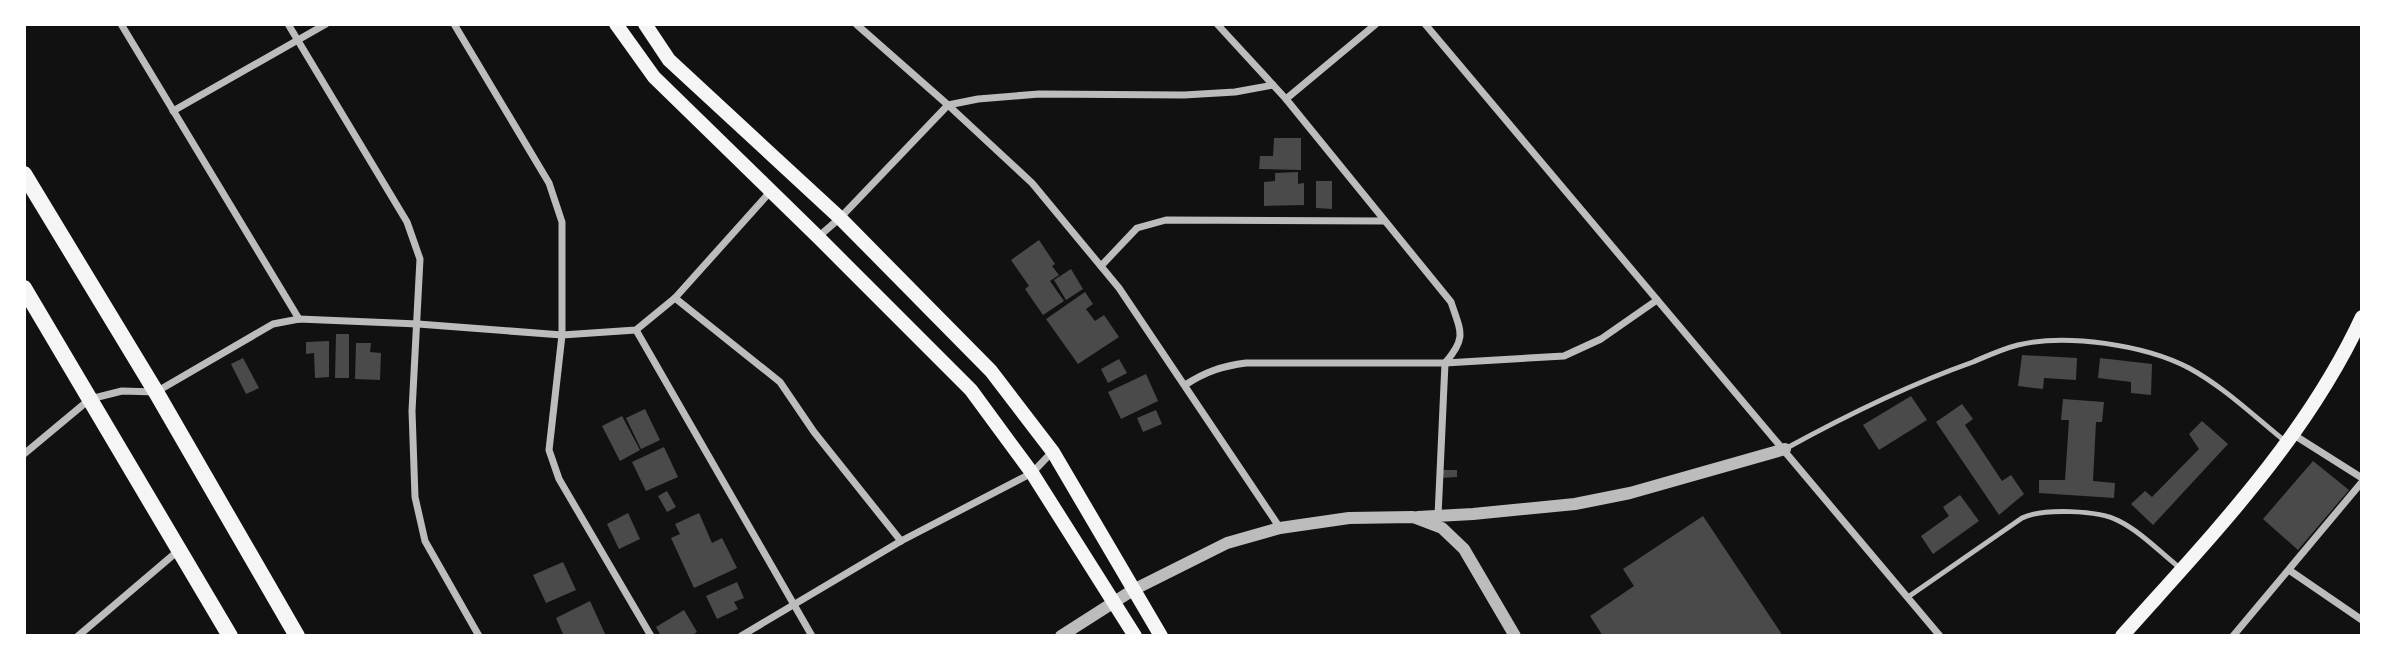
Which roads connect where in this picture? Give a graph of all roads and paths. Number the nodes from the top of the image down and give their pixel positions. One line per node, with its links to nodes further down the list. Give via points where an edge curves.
1 (121, 24): 15 (street)
2 (288, 24): 11 (street)
3 (326, 24): 11 (street)
4 (454, 24): 29 (street, via 549,183 562,222)
5 (616, 24): 17 (main road, via 654,77)
6 (645, 24): 18 (main road, via 669,60)
7 (856, 24): 14 (street)
8 (1217, 24): 12 (street)
9 (1376, 24): 13 (street)
10 (1425, 24): 24 (street)
11 (298, 40): 15 (street); 27 (street, via 407,222 420,259)
12 (1273, 85): 13 (street); 14 (street, via 1184,95 1039,94)
13 (1286, 99): 19 (street)
14 (948, 105): 18 (street); 21 (street, via 1032,183)
15 (173, 111): 26 (street)
16 (24, 174): 32 (main road)
17 (770, 192): 20 (main road); 23 (street)
18 (839, 218): 20 (street); 36 (main road, via 991,371)
19 (1384, 221): 21 (street, via 1166,220 1137,228); 30 (street, via 1451,302 1460,342)
20 (818, 237): 38 (main road, via 971,390)
21 (1101, 266): 31 (street)
22 (24, 288): 33 (main road)
23 (675, 298): 28 (street); 43 (street, via 780,382)
24 (1657, 300): 30 (street, via 1601,339 1564,356); 35 (street)
25 (2361, 317): 34 (main road, via 2322,391)
26 (299, 319): 27 (street); 32 (street, via 273,324)
27 (418, 324): 29 (street); 55 (street, via 412,411 415,497 425,541)
28 (635, 330): 29 (street); 50 (street)
29 (562, 335): 56 (street, via 549,450 559,479)
30 (1445, 363): 31 (street, via 1246,363 1219,367); 40 (street)
31 (1185, 385): 42 (street)
32 (156, 392): 33 (street, via 122,391); 54 (main road)
33 (90, 399): 37 (street); 44 (main road)
34 (2290, 439): 35 (lane, via 2188,368 2103,342 2052,341 2019,345 1934,376); 39 (street); 45 (main road)
35 (1785, 449): 40 (street, via 1630,493 1576,503); 48 (street)
36 (1053, 452): 38 (street); 47 (main road)
37 (24, 454)
38 (1032, 473): 43 (street); 49 (main road)
39 (2361, 480): 46 (street)
40 (1438, 516): 41 (street)
41 (1413, 517): 42 (street, via 1349,518); 62 (street, via 1442,528 1464,549)
42 (1280, 528): 47 (street, via 1227,543)
43 (901, 541): 50 (street)
44 (179, 550): 52 (street); 53 (main road)
45 (2182, 569): 48 (lane, via 2116,519 2041,511 2022,518); 64 (main road)
46 (2289, 570): 51 (street); 65 (street)
47 (1133, 590): 49 (street); 61 (main road)
48 (1908, 597): 63 (street)
49 (1114, 603): 59 (street); 60 (main road)
50 (793, 604): 57 (street); 58 (street)
51 (2361, 620)
52 (78, 635)
53 (230, 635)
54 (297, 635)
55 (479, 635)
56 (651, 635)
57 (741, 635)
58 (812, 635)
59 (1061, 635)
60 (1135, 635)
61 (1161, 635)
62 (1516, 635)
63 (1940, 635)
64 (2122, 635)
65 (2233, 635)

